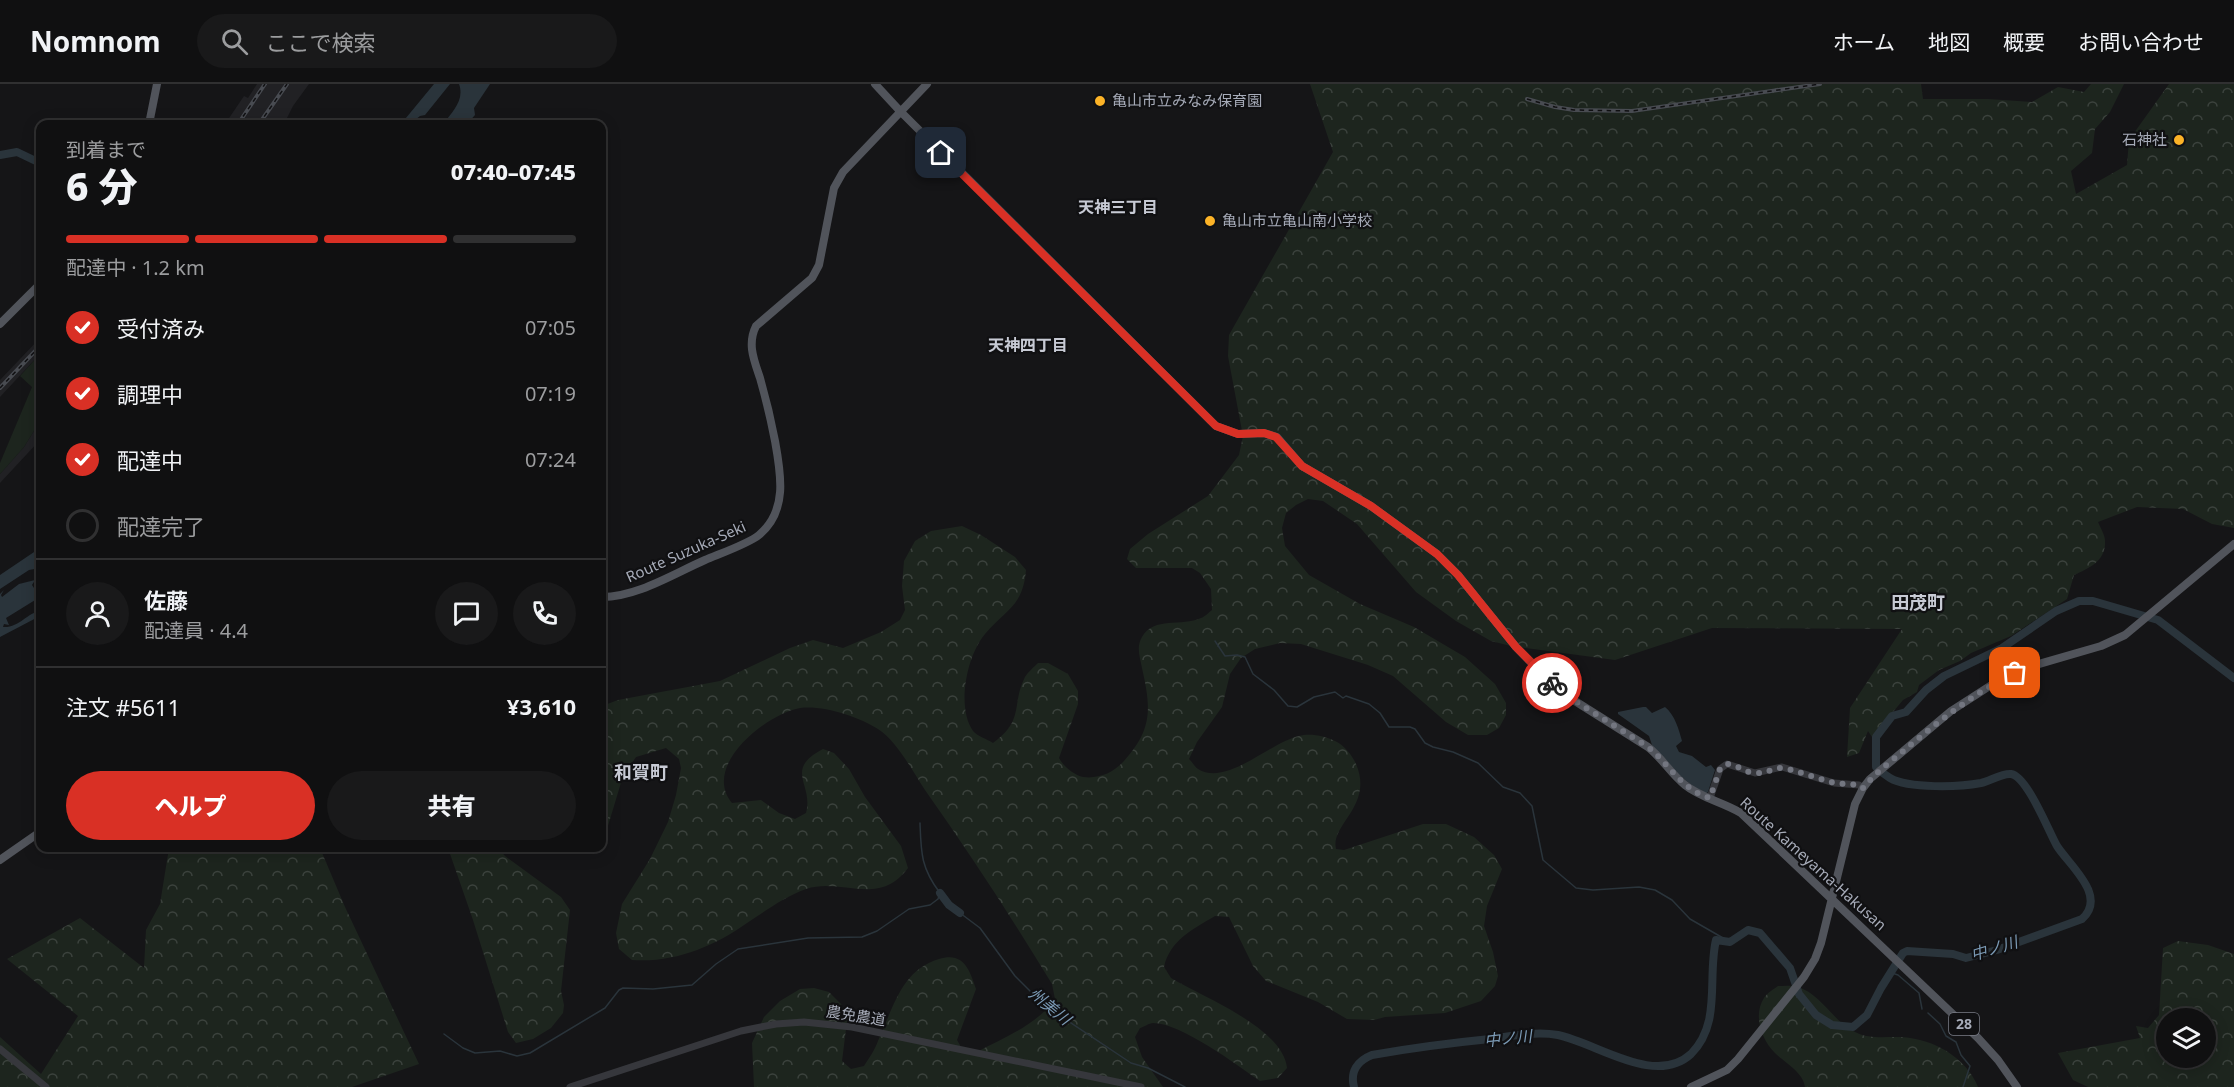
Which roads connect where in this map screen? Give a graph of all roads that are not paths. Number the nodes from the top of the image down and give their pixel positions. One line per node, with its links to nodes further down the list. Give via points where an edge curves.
1 (158, 84): 5 (main road)
2 (875, 84): 4 (main road, Route Kameyama-Hakusan / 28)
3 (927, 84): 4 (main road, Route Suzuka-Seki)
4 (900, 111): 9 (main road, Route Suzuka-Seki, via 843,172 834,188 819,265 812,278 756,326 751,336 782,477 774,518 758,536 637,590); 11 (main road, Route Kameyama-Hakusan / 28, via 1216,426 1238,434 1264,433 1276,437 1302,466 1371,506 1437,554 1559,691 1640,742 1685,786)
5 (150, 120)
6 (36, 288): 7 (main road)
7 (0, 324)
8 (2234, 544): 10 (main road, via 2125,635 1996,682 1951,711)
9 (606, 597)
10 (1863, 788): 11 (street, via 1785,768 1755,773 1726,764 1720,769); 14 (main road, via 1850,820)
11 (1710, 798): 14 (main road, Route Kameyama-Hakusan / 28, via 1741,813)
12 (36, 835): 13 (main road)
13 (0, 860)
14 (1832, 898): 19 (main road, via 1821,943 1804,977 1727,1070); 20 (main road, Route Kameyama-Hakusan / 28, via 1978,1038)
15 (0, 1049): 16 (street)
16 (46, 1087)
17 (570, 1087): 18 (street, 農免農道, via 741,1031 804,1022 852,1027)
18 (1141, 1087)
19 (1691, 1087)
20 (2017, 1087)

